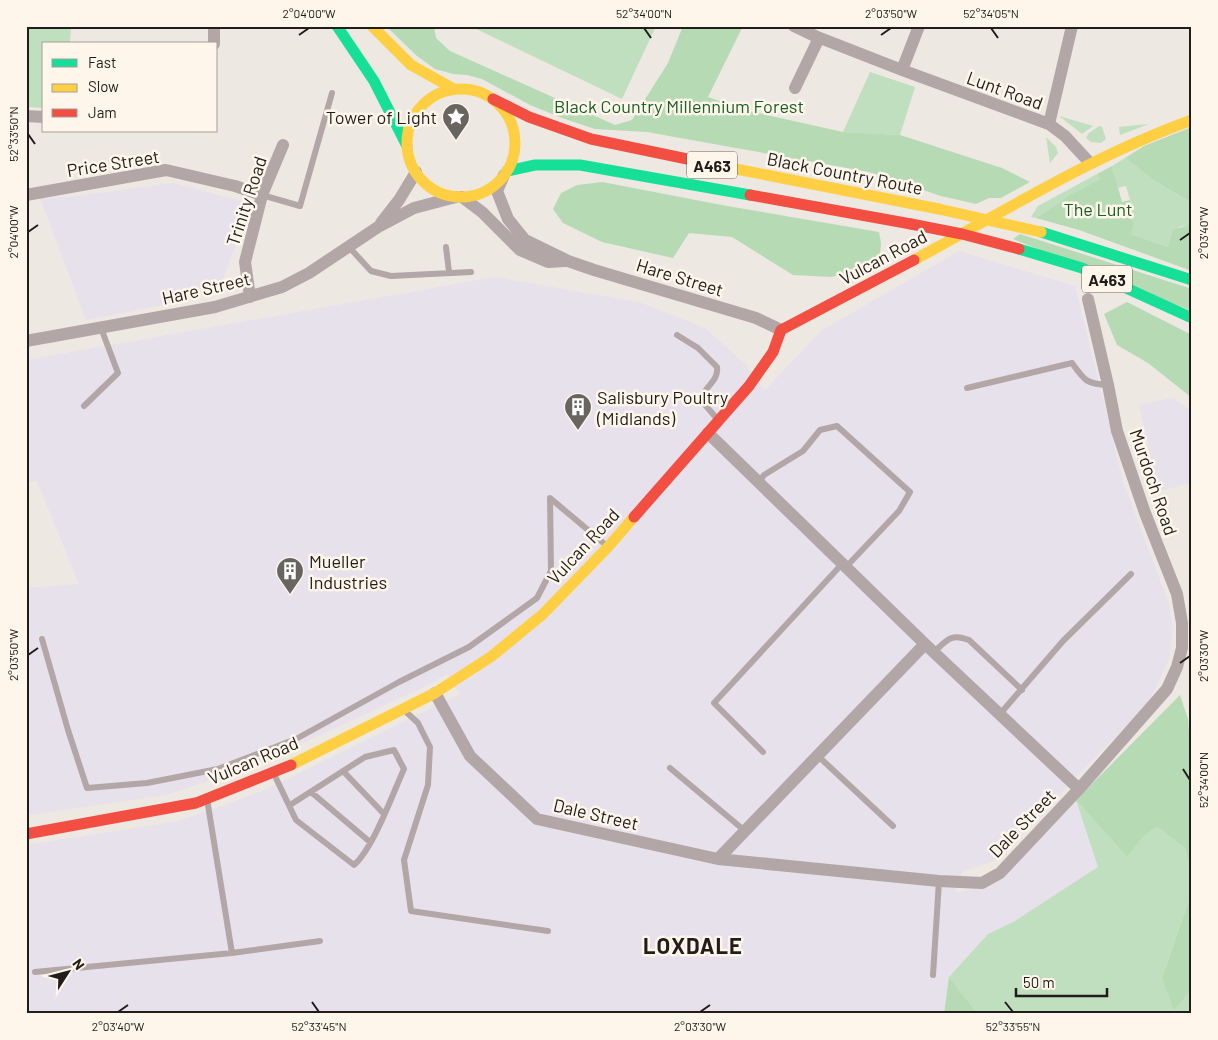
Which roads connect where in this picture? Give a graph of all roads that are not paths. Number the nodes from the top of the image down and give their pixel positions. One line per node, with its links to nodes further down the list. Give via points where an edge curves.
1 (214, 26): 8 (street)
2 (337, 26): 19 (main road, via 374,80)
3 (372, 26): 11 (main road, via 411,65)
4 (794, 26): 7 (street, Lunt Road)
5 (918, 26): 9 (street)
6 (1072, 26): 17 (street)
7 (819, 38): 9 (street, Lunt Road); 10 (street)
8 (214, 42)
9 (902, 70): 17 (street, Lunt Road)
10 (795, 88)
11 (454, 89): 13 (main road, via 474,90); 19 (main road, via 432,97 419,108 409,128)
12 (332, 93): 24 (lane, via 300,206)
13 (493, 99): 22 (main road, via 506,114 514,132 514,152); 32 (main road, Black Country Route / A463, bridge, via 529,117 591,139 1041,232)
14 (26, 116): 15 (street)
15 (42, 117)
16 (1192, 120): 20 (main road)
17 (1049, 124): 20 (street, Lunt Road)
18 (283, 145): 24 (street, Trinity Road)
19 (407, 146): 21 (main road)
20 (1090, 163): 37 (main road, Vulcan Road, via 916,260)
21 (416, 172): 25 (main road, via 431,188); 26 (street, Hare Street)
22 (506, 173): 25 (main road, via 484,192); 29 (street, Hare Street, via 498,191 508,219 525,240); 35 (main road, A463, bridge, via 535,166 580,165 962,234 1082,268)
23 (26, 195): 24 (street, Price Street, via 166,170)
24 (262, 195): 33 (street, Trinity Road, via 245,262)
25 (459, 197): 26 (street, Hare Street, via 414,208); 29 (street, Hare Street, via 482,212 520,250 548,262)
26 (378, 227): 28 (street, Hare Street)
27 (446, 246): 30 (lane)
28 (349, 247): 30 (lane, via 371,271 391,276); 33 (street, Hare Street, via 309,273)
29 (568, 261): 37 (street, Hare Street, via 756,318)
30 (449, 272): 31 (lane)
31 (471, 272)
32 (1192, 280)
33 (250, 297): 36 (street, Hare Street, via 215,307)
34 (1088, 299): 40 (street, Murdoch Road)
35 (1192, 318)
36 (101, 328): 39 (street, Hare Street); 42 (lane, via 118,373)
37 (781, 330): 43 (main road, Vulcan Road, via 773,352)
38 (677, 335): 43 (lane, via 698,348 717,367 716,378 701,400)
39 (26, 341)
40 (1108, 385): 41 (lane, via 1085,381 1072,362); 60 (street, Murdoch Road, via 1117,431 1177,594 1182,648 1167,689)
41 (967, 388)
42 (84, 406)
43 (719, 421): 44 (main road, Vulcan Road)
44 (708, 433): 45 (street, Dale Street); 46 (main road, Vulcan Road)
45 (759, 482): 47 (street, Dale Street); 47 (lane, via 764,475 803,451 820,430 836,426 910,492 899,511)
46 (608, 547): 49 (lane, via 550,498 551,571 537,598 469,647 296,740 218,769 147,783 87,788); 52 (main road, Vulcan Road, via 543,614 492,656)
47 (844, 565): 50 (street, Dale Street); 55 (lane, via 714,703)
48 (1131, 574): 51 (lane, via 1063,641)
49 (42, 639)
50 (929, 648): 51 (lane, via 948,638 960,636 969,640); 54 (street, Dale Street); 56 (street)
51 (1022, 690): 54 (lane)
52 (435, 693): 53 (main road, Vulcan Road); 69 (street, Dale Street, via 470,756 537,819)
53 (403, 709): 58 (main road, Vulcan Road); 71 (lane, via 418,723 430,747 428,785 404,860 410,911)
54 (1000, 714): 60 (street, Dale Street)
55 (763, 752)
56 (818, 756): 65 (lane); 66 (street)
57 (670, 768): 66 (lane)
58 (273, 771): 62 (main road, Vulcan Road); 63 (lane)
59 (343, 771): 61 (lane); 64 (lane); 64 (lane, via 365,757 394,750 404,769)
60 (1079, 789): 70 (street, Dale Street, via 1000,873 982,883)
61 (310, 792): 63 (lane); 68 (lane)
62 (207, 798): 67 (main road, Vulcan Road, via 196,803); 73 (lane)
63 (290, 805): 68 (lane, via 296,820 354,865)
64 (384, 814): 68 (lane)
65 (893, 826)
66 (745, 831): 69 (street)
67 (26, 834)
68 (370, 842)
69 (718, 859): 70 (street, Dale Street)
70 (939, 881): 75 (lane)
71 (548, 931)
72 (320, 942): 73 (lane)
73 (232, 953): 74 (lane)
74 (35, 972)
75 (933, 975)

